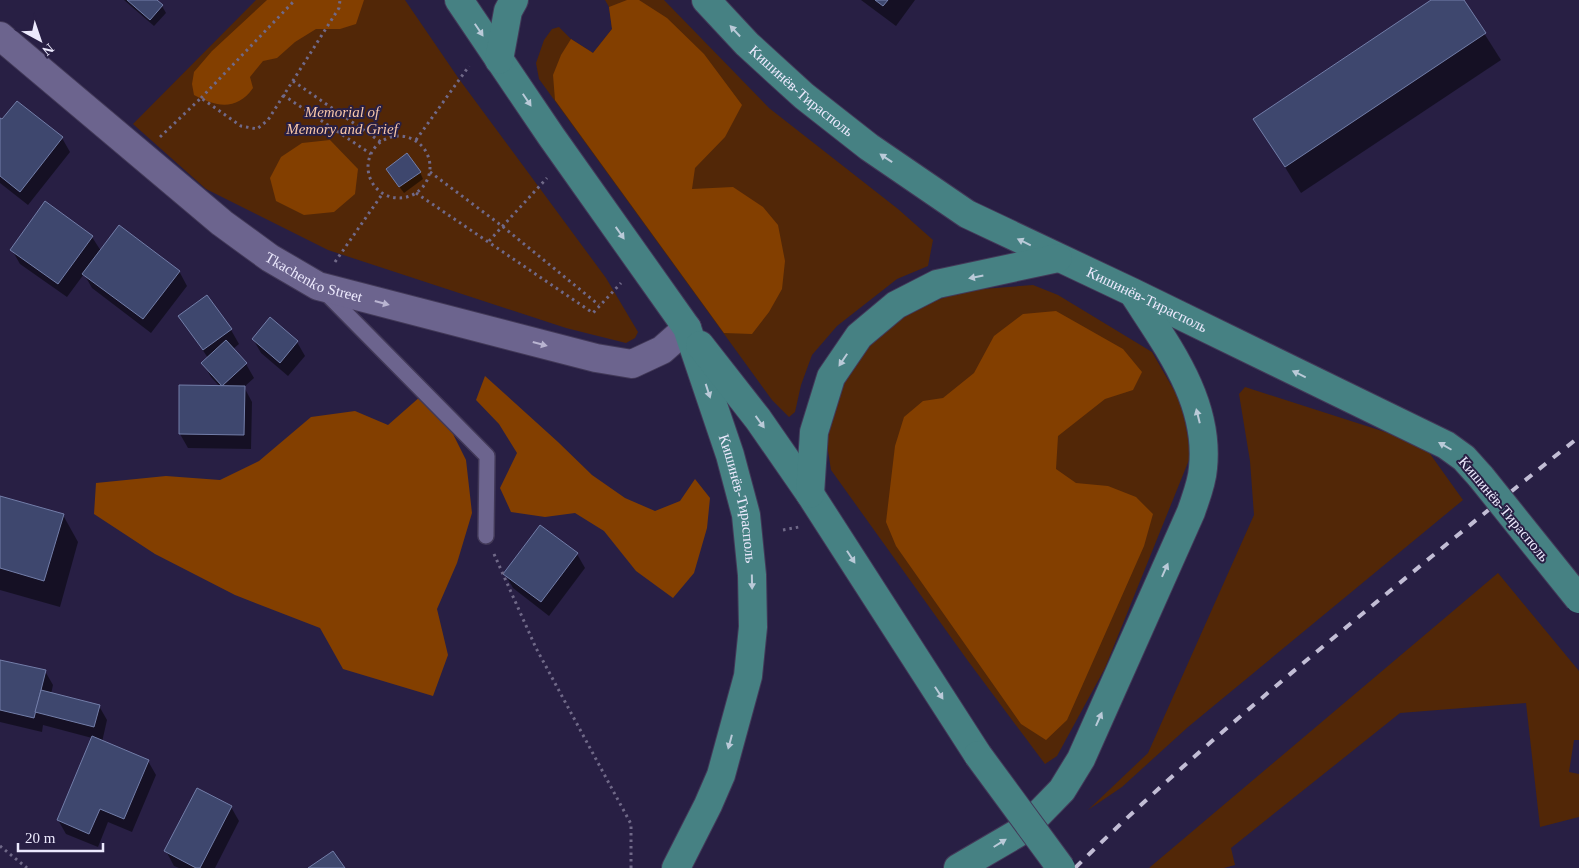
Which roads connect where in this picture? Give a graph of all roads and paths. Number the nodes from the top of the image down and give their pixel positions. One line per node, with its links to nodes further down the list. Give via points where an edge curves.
1 (295, 0): 10 (path)
2 (340, 0): 8 (path, via 339,8)
3 (459, 0): 7 (main road, Кишинёв-Тирасполь, one-way to 7)
4 (514, 0): 7 (main road)
5 (706, 0): 21 (main road, Кишинёв-Тирасполь, one-way to 5, via 967,214 870,147 804,96 747,44)
6 (0, 36): 14 (street, Tkachenko Street)
7 (493, 50): 11 (path); 15 (main road, Кишинёв-Тирасполь, one-way to 15)
8 (293, 81): 9 (path); 12 (path)
9 (284, 95): 10 (path, via 268,120 257,129 241,126); 13 (path)
10 (200, 98): 14 (path)
11 (416, 140): 12 (path, via 395,135); 16 (path, via 429,156)
12 (380, 142): 13 (path)
13 (371, 154): 17 (path, via 368,173 372,183)
14 (142, 155): 23 (street, Tkachenko Street, via 222,223 270,258)
15 (566, 157): 19 (path); 26 (main road, Кишинёв-Тирасполь, one-way to 26)
16 (430, 172): 18 (path, via 424,187); 19 (path)
17 (383, 193): 18 (path, via 397,198); 23 (path)
18 (416, 193): 20 (path)
19 (502, 226): 20 (path); 25 (path)
20 (489, 241): 25 (path, via 593,313)
21 (1058, 258): 24 (main road, Кишинёв-Тирасполь); 27 (main road, one-way to 27, via 937,284 896,305 859,336 831,377 825,396 814,432)
22 (625, 279): 25 (path)
23 (318, 286): 26 (street, Tkachenko Street, one-way to 26, via 596,358 632,364 662,350); 28 (lane, via 487,456)
24 (1132, 292): 29 (main road, Кишинёв-Тирасполь, one-way to 24, bridge, via 1481,477 1464,458 1446,445); 34 (main road, one-way to 24, via 1023,830 1062,790 1081,759 1199,491 1203,441 1193,397 1183,372)
25 (599, 305)
26 (687, 328): 27 (main road, one-way to 27, via 758,419); 33 (main road, Кишинёв-Тирасполь, one-way to 33, via 730,455 746,516 753,627 748,676 721,775)
27 (810, 494): 35 (main road, one-way to 35, bridge, via 978,755)
28 (486, 536): 32 (path, via 536,648 631,824)
29 (1579, 599)
30 (0, 846): 31 (path)
31 (27, 868)
32 (631, 868)
33 (676, 868)
34 (958, 868)
35 (1061, 868)

